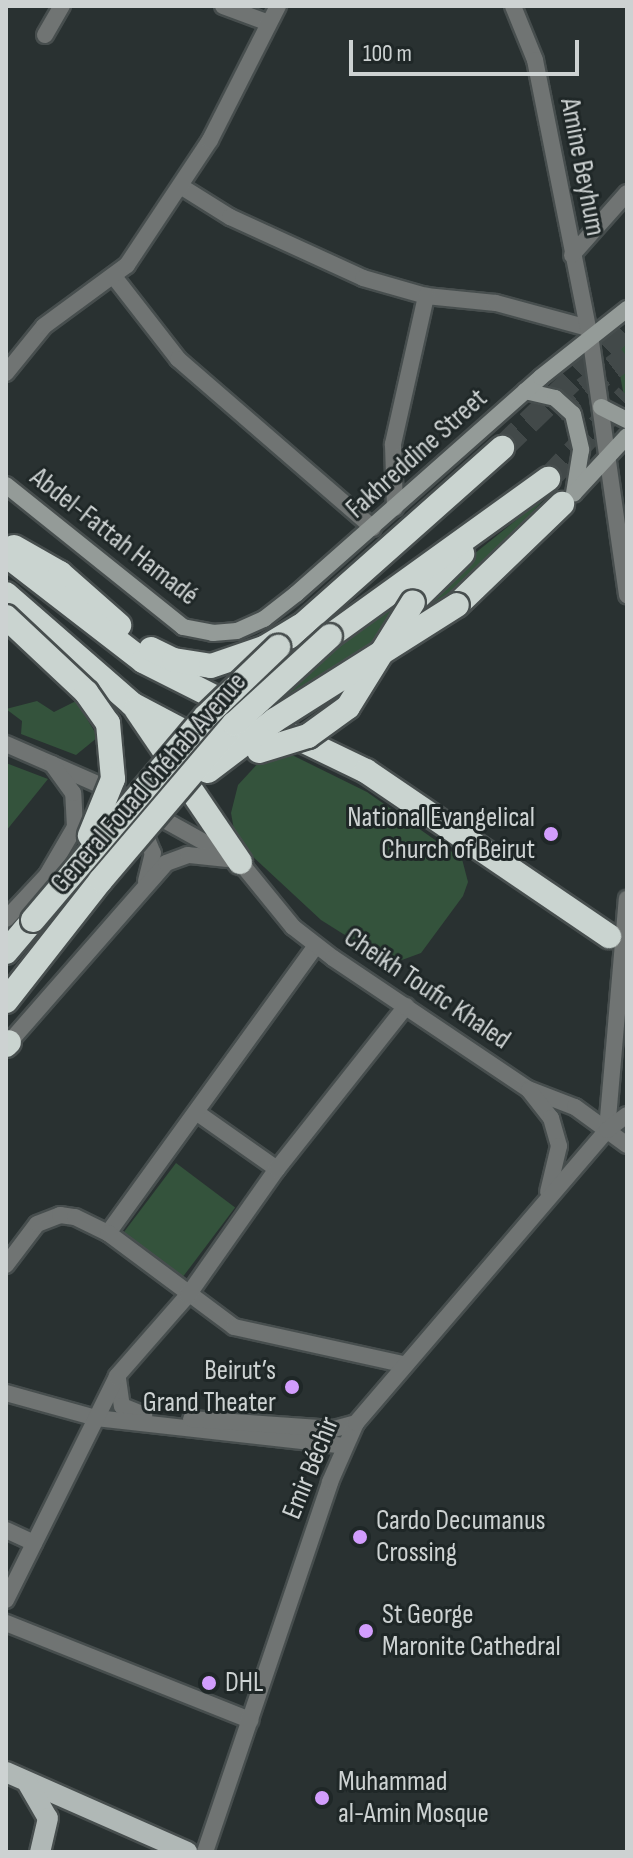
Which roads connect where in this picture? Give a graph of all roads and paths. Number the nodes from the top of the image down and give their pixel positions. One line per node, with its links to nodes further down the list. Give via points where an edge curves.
1 (62, 6): 6 (street)
2 (223, 6): 5 (street)
3 (278, 6): 5 (street)
4 (513, 6): 9 (street, Amine Beyhum, via 535,60)
5 (266, 22): 7 (street)
6 (45, 35)
7 (182, 187): 10 (street); 11 (street, via 230,217 363,278)
8 (627, 193): 9 (street)
9 (572, 255): 13 (street, Amine Beyhum)
10 (115, 278): 14 (street, via 54,318); 24 (street, via 178,359)
11 (426, 296): 13 (street, via 496,303); 23 (street, via 393,444)
12 (627, 309): 13 (main road, Fakhreddine Street)
13 (589, 335): 15 (main road, Fakhreddine Street); 16 (street, Amine Beyhum)
14 (6, 373)
15 (525, 391): 22 (main road, via 555,398 573,414 581,440); 23 (main road, Fakhreddine Street)
16 (601, 407): 17 (main road); 20 (street, Amine Beyhum)
17 (627, 420)
18 (627, 436): 20 (main road)
19 (502, 448): 31 (highway, General Fouad Chéhab Avenue)
20 (611, 453): 22 (main road); 25 (street); 29 (street)
21 (6, 485): 32 (main road, Abdel-Fattah Hamadé, via 183,627)
22 (568, 498): 36 (highway, bridge, via 457,605 243,743)
23 (395, 508): 24 (main road, Fakhreddine Street)
24 (373, 528): 32 (main road, Fakhreddine Street, via 264,619)
25 (627, 538)
26 (6, 544): 31 (highway, via 60,573 156,653 194,665 232,661)
27 (6, 555): 43 (highway, via 143,661 366,771)
28 (6, 594): 33 (highway)
29 (627, 595)
30 (6, 617): 40 (highway, bridge, via 100,706 110,732 110,792)
31 (300, 626): 40 (highway, General Fouad Chéhab Avenue, bridge, via 206,716)
32 (237, 631)
33 (132, 704): 36 (highway, General Fouad Chéhab Avenue, bridge, via 212,745 259,751 308,736 348,707 413,602 542,484 411,573 330,636 234,724); 38 (highway)
34 (6, 744): 35 (street)
35 (48, 760): 37 (street, via 70,786); 38 (street)
36 (148, 823): 47 (highway, General Fouad Chéhab Avenue, bridge)
37 (75, 827): 39 (street, via 92,817 114,814 141,824 153,853); 42 (street, via 47,875)
38 (240, 862): 39 (street, via 180,856); 44 (street, Cheikh Toufic Khaled, via 288,922)
39 (142, 890): 50 (street)
40 (55, 893): 45 (highway, General Fouad Chéhab Avenue, bridge)
41 (627, 899): 46 (street)
42 (6, 919)
43 (609, 936)
44 (316, 946): 48 (street, Cheikh Toufic Khaled); 52 (street)
45 (6, 952)
46 (624, 975): 54 (street)
47 (6, 1001)
48 (406, 1006): 51 (street, Cheikh Toufic Khaled); 56 (street)
49 (627, 1022): 54 (street, via 623,1070)
50 (7, 1044)
51 (528, 1089): 54 (street, Cheikh Toufic Khaled, via 575,1107); 57 (street, via 551,1118 559,1146)
52 (196, 1112): 56 (street); 58 (street)
53 (627, 1115): 54 (street)
54 (607, 1130): 55 (street, Cheikh Toufic Khaled); 57 (street, Emir Béchir)
55 (627, 1145)
56 (277, 1169): 60 (street)
57 (543, 1207): 61 (street, Emir Béchir)
58 (108, 1233): 59 (street, via 75,1217 45,1219); 60 (street)
59 (6, 1265)
60 (188, 1295): 61 (street, via 219,1319 249,1332); 62 (street)
61 (402, 1364): 65 (street, Emir Béchir)
62 (117, 1376): 64 (street); 65 (street, via 120,1402 133,1414 334,1429)
63 (6, 1393): 64 (street)
64 (96, 1418): 66 (street); 68 (street)
65 (356, 1423): 66 (street, Emir Béchir)
66 (344, 1446): 71 (street, Emir Béchir)
67 (6, 1530): 68 (street)
68 (34, 1543): 69 (street)
69 (6, 1600)
70 (6, 1623): 71 (street)
71 (250, 1720): 76 (street, Emir Béchir)
72 (6, 1772): 73 (main road)
73 (27, 1782): 74 (main road, via 48,1818); 75 (main road)
74 (40, 1852)
75 (187, 1852)
76 (205, 1852)

